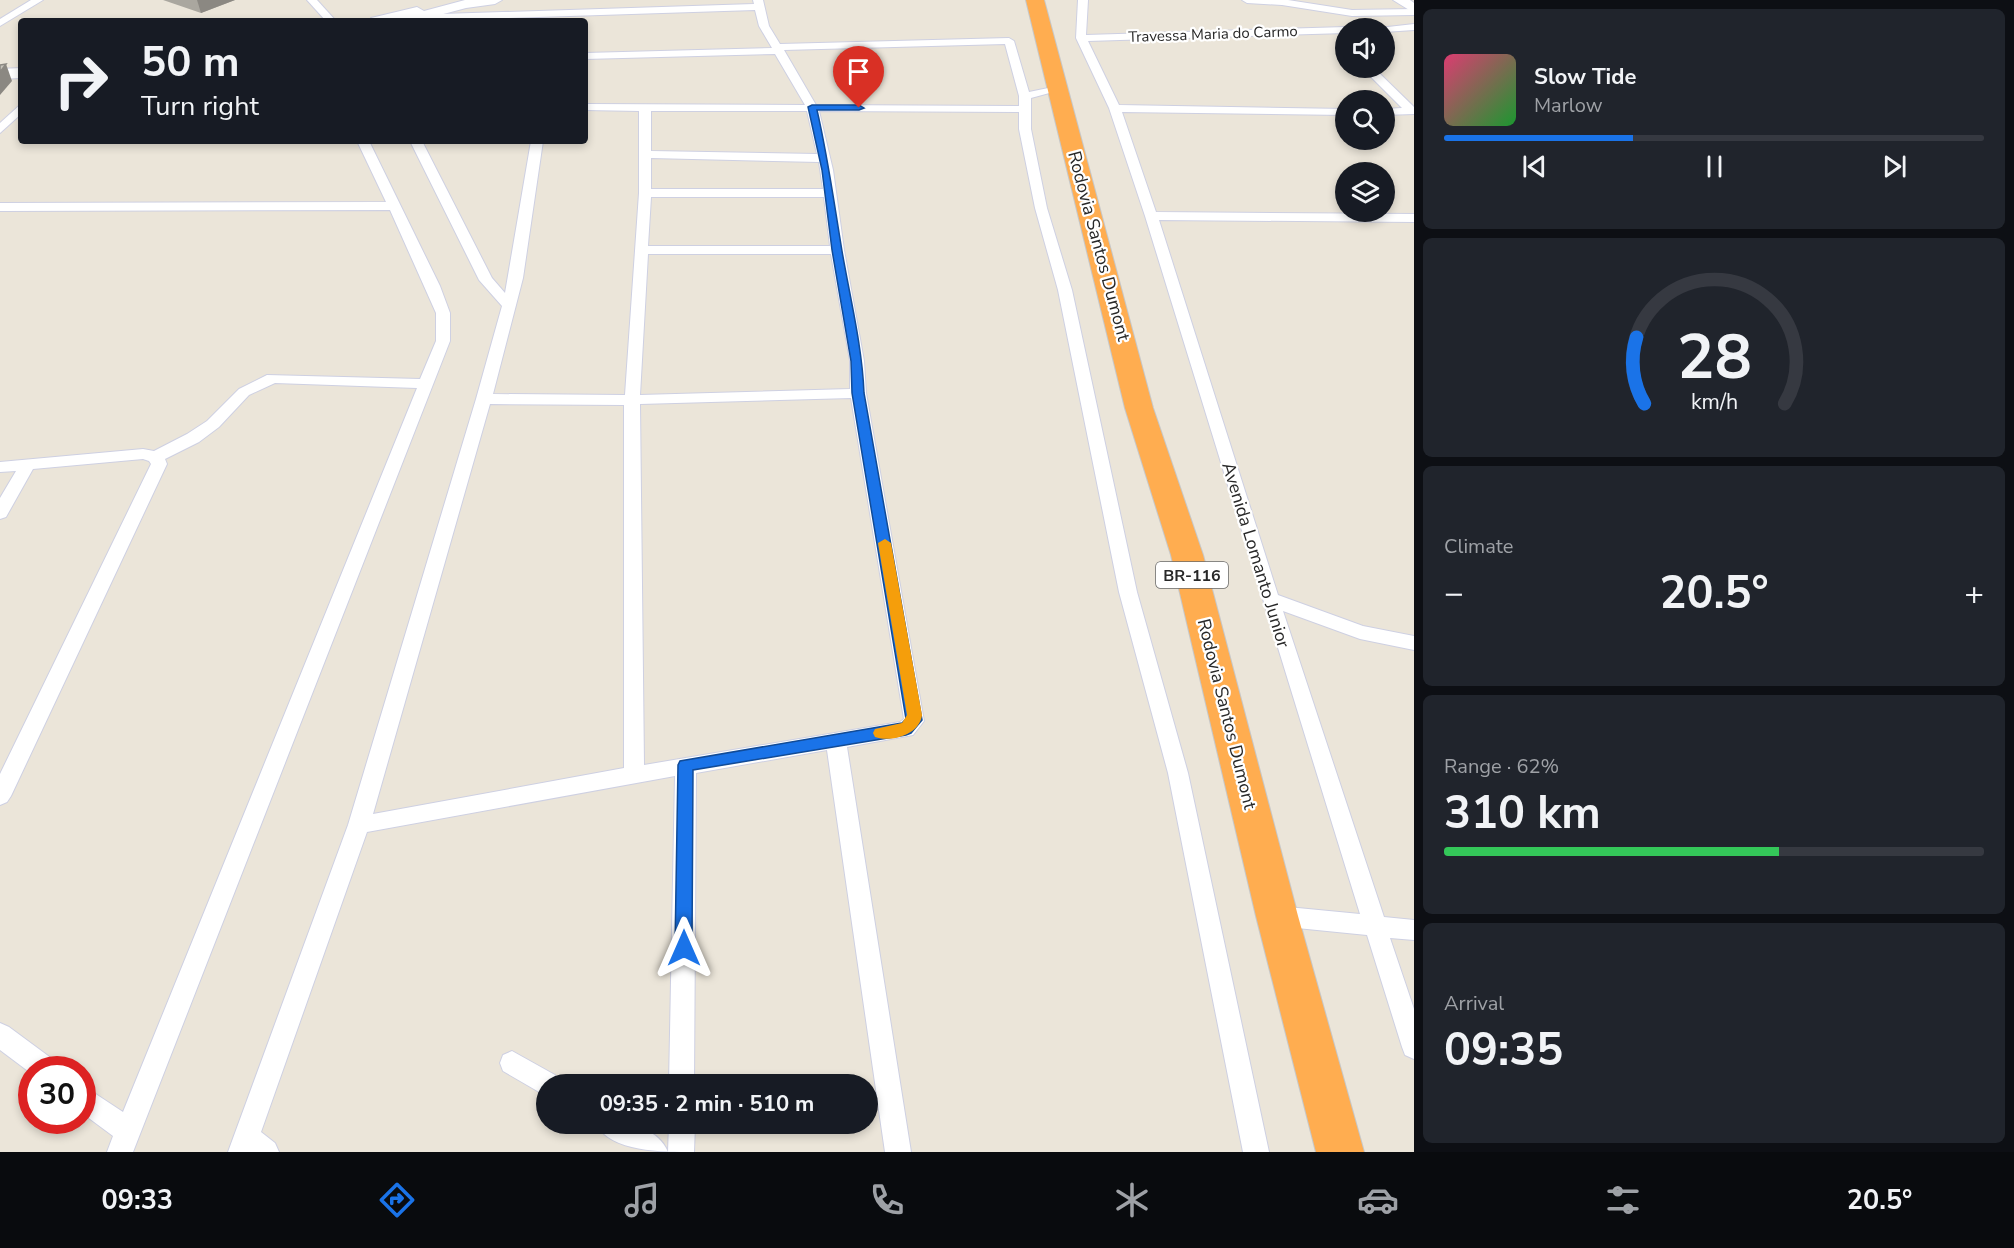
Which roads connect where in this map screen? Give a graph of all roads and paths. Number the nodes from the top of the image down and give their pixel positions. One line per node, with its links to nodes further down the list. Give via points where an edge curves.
1 (23, 0): 14 (street)
2 (38, 0): 21 (street)
3 (495, 0): 8 (street)
4 (1035, 0): 34 (highway, Rodovia Santos Dumont / BR-116)
5 (1083, 0): 25 (street)
6 (1247, 0): 9 (street)
7 (1400, 0): 12 (street)
8 (462, 1): 17 (street); 18 (street)
9 (1281, 1): 13 (street)
10 (314, 3): 15 (street); 16 (street)
11 (758, 4): 19 (street); 26 (street, via 764,26)
12 (1414, 10): 13 (street)
13 (1352, 13): 20 (street)
14 (0, 14)
15 (317, 18)
16 (328, 18)
17 (389, 18)
18 (409, 18)
19 (429, 18)
20 (1356, 18)
21 (0, 23)
22 (1414, 27): 23 (street)
23 (1395, 28)
24 (1335, 30): 25 (street, Travessa Maria do Carmo)
25 (1081, 38): 39 (street, Avenida Lomanto Junior)
26 (777, 47): 27 (street); 28 (street); 35 (street, via 1008,41); 38 (street)
27 (588, 49)
28 (588, 56)
29 (0, 66): 30 (street)
30 (18, 66)
31 (18, 73): 32 (street)
32 (0, 74)
33 (1378, 78): 43 (street)
34 (1058, 89): 35 (street); 75 (highway, Rodovia Santos Dumont / BR-116, via 1139,408 1187,555)
35 (1025, 96): 40 (street)
36 (588, 107): 37 (street)
37 (645, 107): 38 (street); 49 (street)
38 (812, 107): 40 (street); 50 (street)
39 (1114, 108): 44 (street); 55 (street, Avenida Lomanto Junior)
40 (1024, 109): 92 (street, via 1041,208 1065,290 1128,592 1178,773)
41 (18, 110): 45 (street)
42 (1395, 111): 43 (street)
43 (1413, 111)
44 (1335, 112)
45 (0, 130)
46 (364, 144): 53 (street)
47 (418, 144): 59 (street, via 486,280)
48 (537, 144): 59 (street)
49 (645, 154): 50 (street); 51 (street)
50 (822, 158): 52 (street)
51 (645, 193): 52 (street); 57 (street)
52 (830, 193): 58 (street)
53 (394, 206): 54 (street); 60 (street, via 443,313 443,341)
54 (0, 207)
55 (1151, 216): 56 (street); 68 (street, Avenida Lomanto Junior)
56 (1414, 218)
57 (641, 250): 58 (street); 63 (street)
58 (837, 250): 61 (street, via 857,361)
59 (510, 307): 62 (street)
60 (425, 384): 64 (street, via 272,378 244,392 193,438); 87 (street)
61 (858, 393): 63 (street); 70 (street, via 915,715 906,729)
62 (484, 399): 63 (street); 74 (street)
63 (632, 400): 72 (street)
64 (156, 457): 65 (street, via 143,454); 73 (street, via 159,464)
65 (28, 464): 66 (street); 67 (street)
66 (0, 467)
67 (0, 513)
68 (1270, 599): 69 (street, via 1360,632); 76 (street, Avenida Lomanto Junior)
69 (1414, 643)
70 (836, 741): 71 (street); 91 (street)
71 (686, 765): 72 (street); 82 (street)
72 (634, 776): 74 (street)
73 (0, 796)
74 (359, 825): 88 (street)
75 (1277, 916): 76 (street); 93 (highway, Rodovia Santos Dumont / BR-116)
76 (1376, 927): 77 (street); 79 (street, Avenida Lomanto Junior)
77 (1414, 930)
78 (0, 1035): 80 (street)
79 (1414, 1047)
80 (28, 1056)
81 (512, 1063): 83 (street)
82 (682, 1074)
83 (536, 1078)
84 (96, 1112): 87 (street)
85 (625, 1134): 89 (street)
86 (682, 1134): 90 (street)
87 (123, 1141)
88 (251, 1147)
89 (655, 1152)
90 (681, 1152)
91 (898, 1152)
92 (1256, 1152)
93 (1340, 1152)

